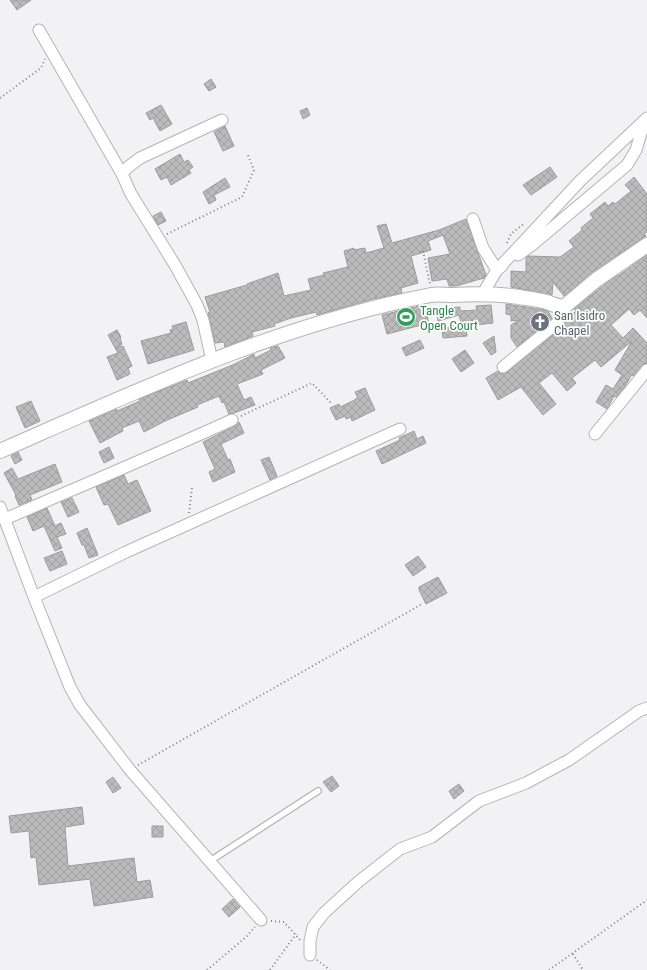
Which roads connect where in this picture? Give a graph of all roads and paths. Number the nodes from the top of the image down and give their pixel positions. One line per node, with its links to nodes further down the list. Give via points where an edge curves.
1 (39, 30): 2 (street)
2 (50, 48): 3 (path, via 41,68); 7 (street)
3 (0, 98)
4 (646, 119): 12 (street, via 581,180); 12 (street, via 636,150 627,165 532,245)
5 (222, 120): 7 (street, via 140,158)
6 (247, 153): 9 (path, via 254,170 242,197)
7 (122, 174): 9 (street)
8 (473, 219): 12 (street, via 483,248)
9 (159, 239): 16 (street, via 198,305)
10 (647, 245): 15 (street)
11 (423, 251): 14 (path)
12 (497, 270): 13 (street)
13 (483, 293): 14 (street); 15 (street, via 547,302)
14 (432, 295): 16 (street, via 303,328)
15 (561, 307): 17 (street, via 557,323)
16 (212, 361): 23 (street)
17 (503, 367)
18 (646, 375): 22 (street)
19 (332, 404): 20 (path, via 312,383)
20 (232, 420): 26 (street)
21 (400, 429): 27 (street)
22 (595, 434)
23 (0, 451)
24 (192, 488): 27 (path)
25 (0, 507): 26 (street)
26 (5, 520): 28 (street)
27 (188, 524): 28 (street)
28 (34, 597): 31 (street, via 70,687 80,705)
29 (422, 604): 31 (path)
30 (647, 708): 37 (street, via 569,760 526,783 479,802 432,837 400,849 324,913 313,927)
31 (130, 770): 33 (street)
32 (318, 791): 33 (lane)
33 (210, 861): 35 (street)
34 (647, 900): 38 (path)
35 (260, 920): 36 (path, via 284,922); 39 (path, via 246,937)
36 (296, 934): 37 (path); 40 (path)
37 (310, 954): 41 (path)
38 (573, 954): 42 (path); 43 (path)
39 (207, 970)
40 (270, 970)
41 (330, 970)
42 (549, 970)
43 (583, 970)

